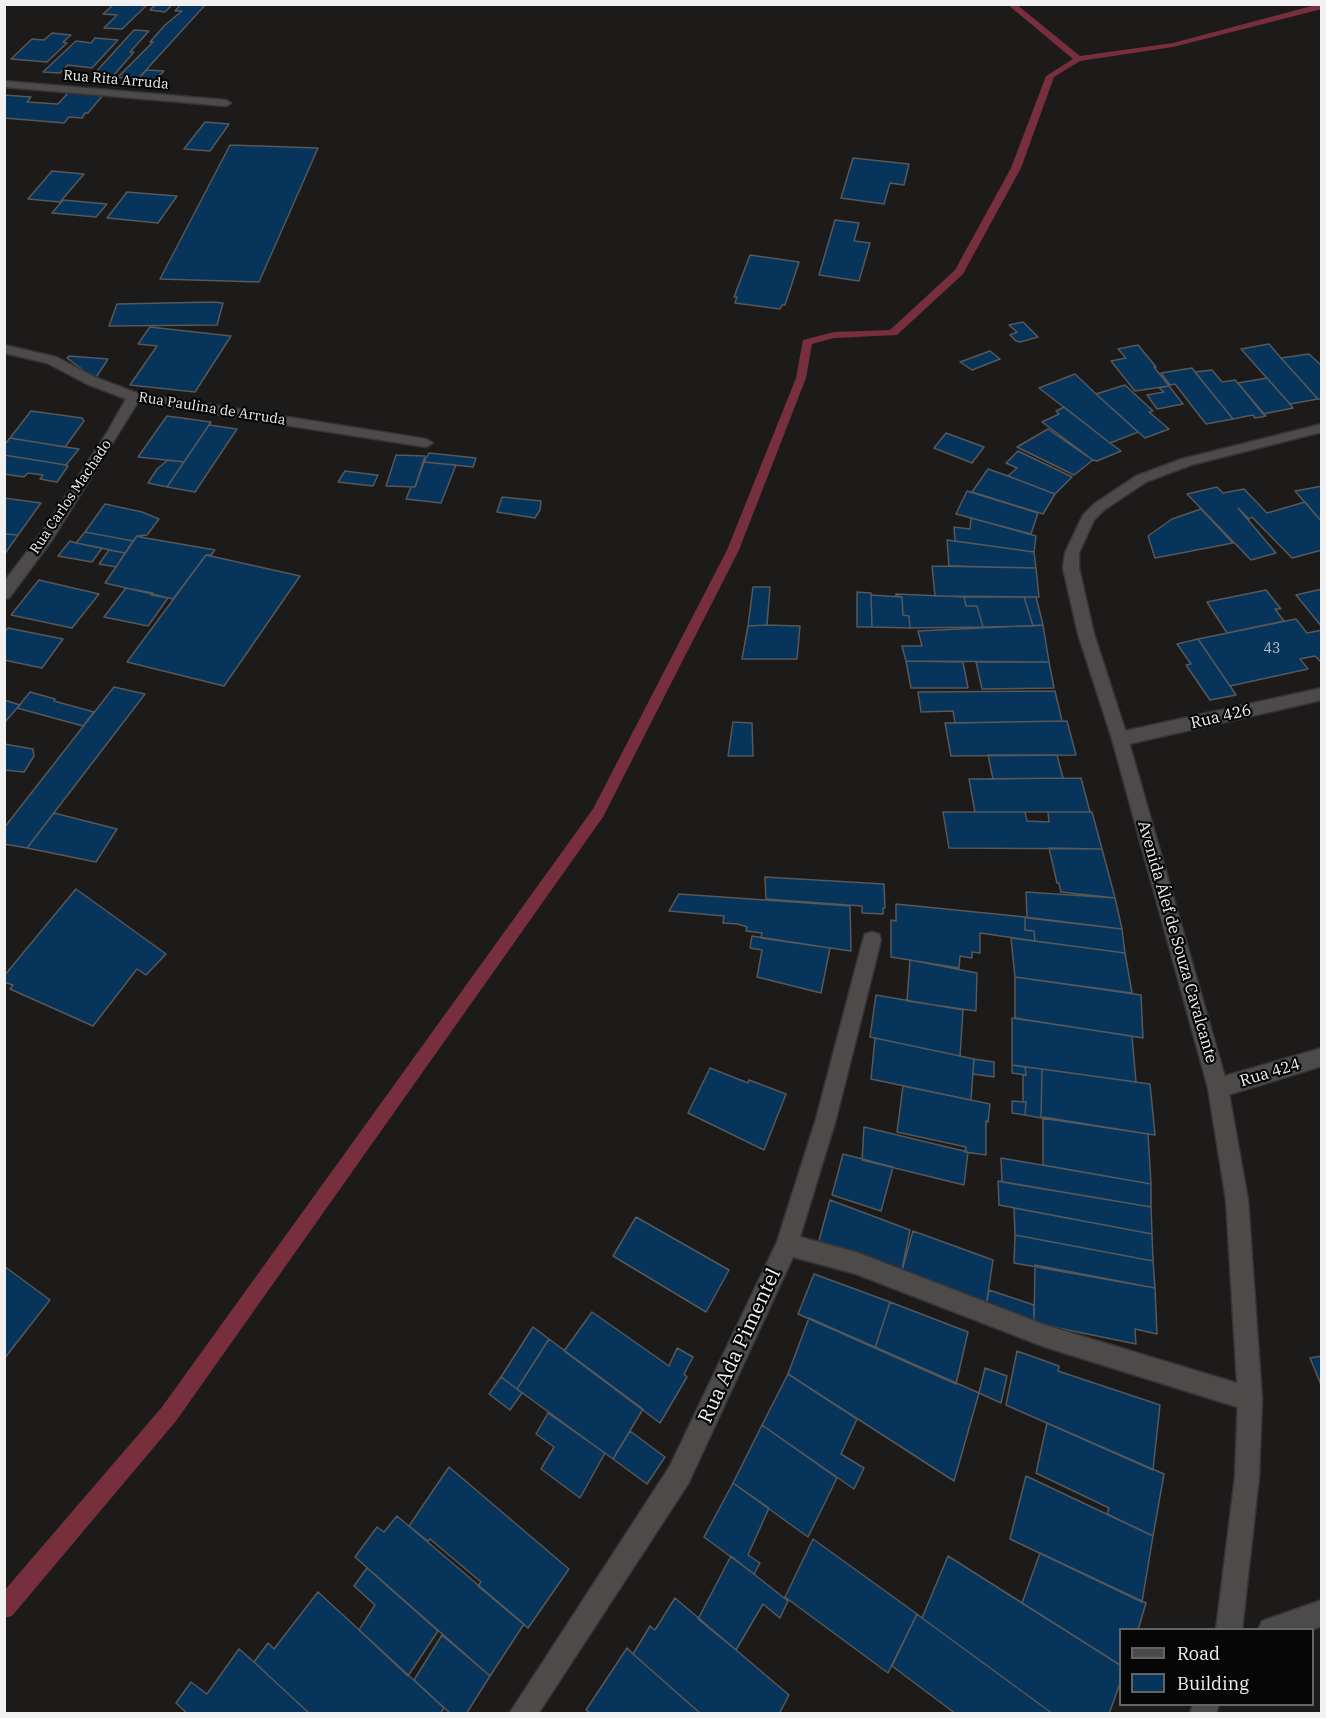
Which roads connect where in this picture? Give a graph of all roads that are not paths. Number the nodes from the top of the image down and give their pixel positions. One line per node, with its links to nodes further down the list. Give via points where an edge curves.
1 (4, 84): 2 (street, Rua Rita Arruda)
2 (226, 103)
3 (4, 349): 4 (street, Rua Paulina de Arruda, via 51,360)
4 (134, 397): 6 (street, Rua Paulina de Arruda); 7 (street, Rua Carlos Machado, via 47,536)
5 (1322, 428): 9 (street, Avenida Álef de Souza Cavalcante, via 1163,470 1141,479 1088,518 1072,553 1071,568 1086,634)
6 (426, 443)
7 (4, 594)
8 (1322, 694): 9 (street, Rua 426)
9 (1120, 740): 12 (street, Avenida Álef de Souza Cavalcante)
10 (872, 940): 13 (street, Rua Ada Pimentel, via 826,1119)
11 (1322, 1057): 12 (street, Rua 424)
12 (1218, 1088): 14 (street, Avenida Álef de Souza Cavalcante, via 1237,1200)
13 (787, 1245): 14 (street, via 856,1263 1045,1336); 18 (street, Rua Ada Pimentel, via 679,1475)
14 (1250, 1399): 16 (street, Avenida Álef de Souza Cavalcante, via 1247,1477)
15 (1322, 1613): 17 (street)
16 (1229, 1628)
17 (1273, 1628)
18 (522, 1713)

